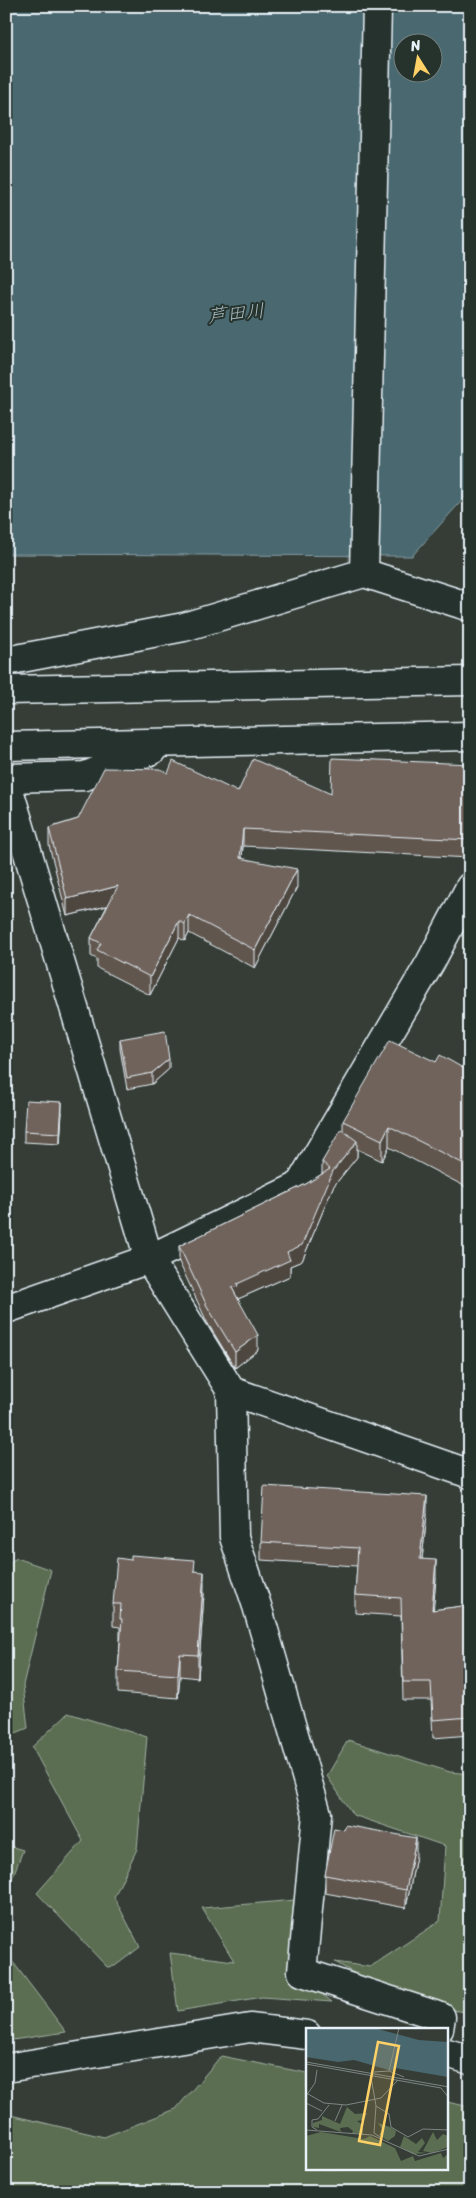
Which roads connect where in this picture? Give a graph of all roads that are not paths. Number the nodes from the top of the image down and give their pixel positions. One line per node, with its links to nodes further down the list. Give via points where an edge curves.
1 (377, 6): 2 (street)
2 (364, 574): 3 (street); 4 (street, via 184,627)
3 (470, 607)
4 (6, 661)
5 (470, 681): 6 (street)
6 (6, 690)
7 (470, 736): 8 (street)
8 (170, 743): 9 (street); 10 (street, via 85,776)
9 (6, 746)
10 (6, 779): 12 (street)
11 (470, 888): 12 (street, via 430,964 299,1186)
12 (149, 1259): 13 (street); 14 (street)
13 (6, 1309)
14 (231, 1391): 15 (street); 16 (street, via 234,1538 317,1814 302,1972 440,2017)
15 (470, 1474)
16 (439, 2028)
17 (306, 2035): 20 (street, via 250,2028)
18 (448, 2053): 19 (street)
19 (470, 2060)
20 (6, 2068)

